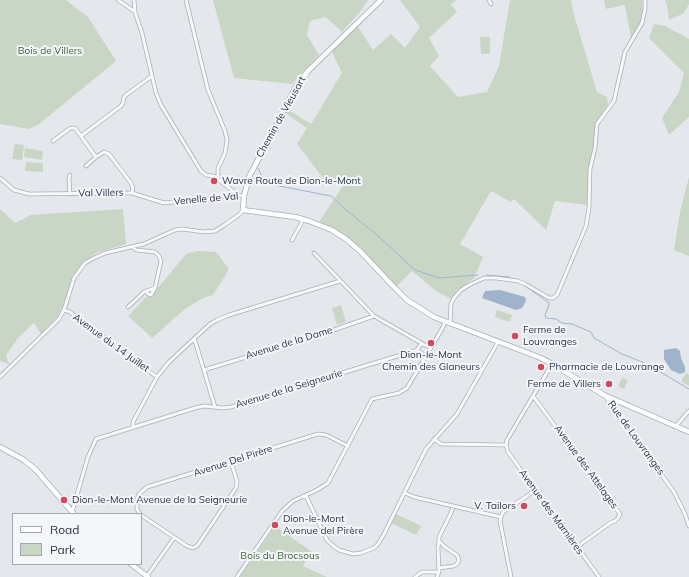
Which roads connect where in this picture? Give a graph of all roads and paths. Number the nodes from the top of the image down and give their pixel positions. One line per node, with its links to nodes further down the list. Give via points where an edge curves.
1 (118, 0): 6 (street)
2 (134, 0): 6 (street)
3 (186, 0): 13 (street, via 208,90 227,140 225,153 218,168)
4 (645, 0): 30 (street, via 642,22 625,52 614,101 598,124 591,165 586,226 557,295 549,298 518,281 484,278 469,284 454,298 451,304)
5 (378, 1): 18 (street, Chemin de Vieusart, via 297,85 252,171)
6 (135, 12): 7 (street)
7 (152, 76): 8 (street, via 126,95 121,106); 13 (street, via 161,106 202,171 206,175)
8 (81, 136): 9 (street, via 75,128 71,128); 10 (street)
9 (53, 141)
10 (96, 157): 11 (street); 15 (street, Val Villers, via 104,152 109,154 131,183)
11 (86, 166)
12 (70, 175): 16 (street, Val Villers)
13 (218, 177): 17 (street)
14 (0, 178): 16 (street, Val Villers, via 14,190 22,193)
15 (132, 193): 16 (street, Val Villers); 19 (street, Val Villers)
16 (70, 194)
17 (238, 195): 18 (street, Venelle de Val); 19 (street, Venelle de Val)
18 (244, 196): 20 (street, Chemin de Vieusart)
19 (169, 203)
20 (243, 210): 21 (street, Rue de Louvranges); 23 (street, via 215,231 175,230 144,244)
21 (303, 219): 22 (street); 29 (street, Rue de Louvranges, via 332,230 346,239 360,250 407,300)
22 (292, 240)
23 (133, 246): 26 (street, via 136,250 154,252 161,259 151,295 146,291); 27 (street, via 99,255 85,263 74,278)
24 (314, 253): 25 (street)
25 (340, 281): 28 (street); 31 (street, via 217,320)
26 (128, 307)
27 (64, 310): 39 (street, via 53,326); 40 (street, Avenue du 14 Juillet)
28 (374, 316): 33 (street); 38 (street, Avenue de la Dame)
29 (445, 322): 30 (street, Rue de Louvranges); 34 (street)
30 (450, 324): 32 (street, Rue de Louvranges)
31 (194, 339): 38 (street); 40 (street)
32 (498, 342): 37 (street, Rue de Louvranges); 48 (street, via 457,414)
33 (421, 344): 34 (street); 35 (street)
34 (430, 348): 36 (street)
35 (417, 350): 36 (street); 43 (street, Avenue de la Seigneurie, via 231,407)
36 (426, 356): 50 (street, via 404,391 372,399)
37 (552, 364): 41 (street, Rue de Louvranges); 42 (street)
38 (204, 370): 43 (street)
39 (0, 377)
40 (157, 377): 46 (street, via 133,422)
41 (604, 395): 45 (street); 61 (street, Rue de Louvranges, via 674,492)
42 (533, 396): 49 (street); 64 (street, Avenue des Attelages, via 620,514 615,521)
43 (215, 407): 46 (street, Avenue de la Seigneurie, via 195,408)
44 (689, 412): 45 (street)
45 (676, 426): 47 (street)
46 (133, 427): 57 (street, Avenue de la Seigneurie, via 96,438 88,457)
47 (689, 432)
48 (434, 439): 49 (street, via 440,444); 54 (street, via 426,449)
49 (506, 445): 53 (street, Avenue des Marnières, via 508,452)
50 (348, 446): 52 (street, Avenue Del Pirère, via 326,435 318,434); 55 (street, via 328,483)
51 (0, 447): 57 (street, via 36,470)
52 (232, 461): 58 (street, Avenue Del Pirère, via 147,487 138,494); 62 (street, Avenue Del Pirère, via 236,488 197,546 186,546)
53 (536, 490): 60 (street, via 503,512); 64 (street, Avenue des Marnières)
54 (405, 493): 55 (street, via 378,544 368,551 353,554 339,550 327,540); 56 (street)
55 (306, 496): 68 (street, via 282,511)
56 (453, 506): 60 (street); 63 (street)
57 (73, 513)
58 (140, 513)
59 (142, 515): 62 (street, Avenue Del Pirère)
60 (501, 517): 71 (street)
61 (689, 526)
62 (174, 538): 67 (street)
63 (439, 542): 66 (street); 66 (street, via 456,555 459,561 454,566)
64 (577, 547): 72 (street, Avenue des Marnières)
65 (132, 565): 67 (street)
66 (439, 570): 69 (street, via 420,572); 70 (street)
67 (147, 577)
68 (237, 577)
69 (415, 577)
70 (437, 577)
71 (511, 577)
72 (599, 577)

